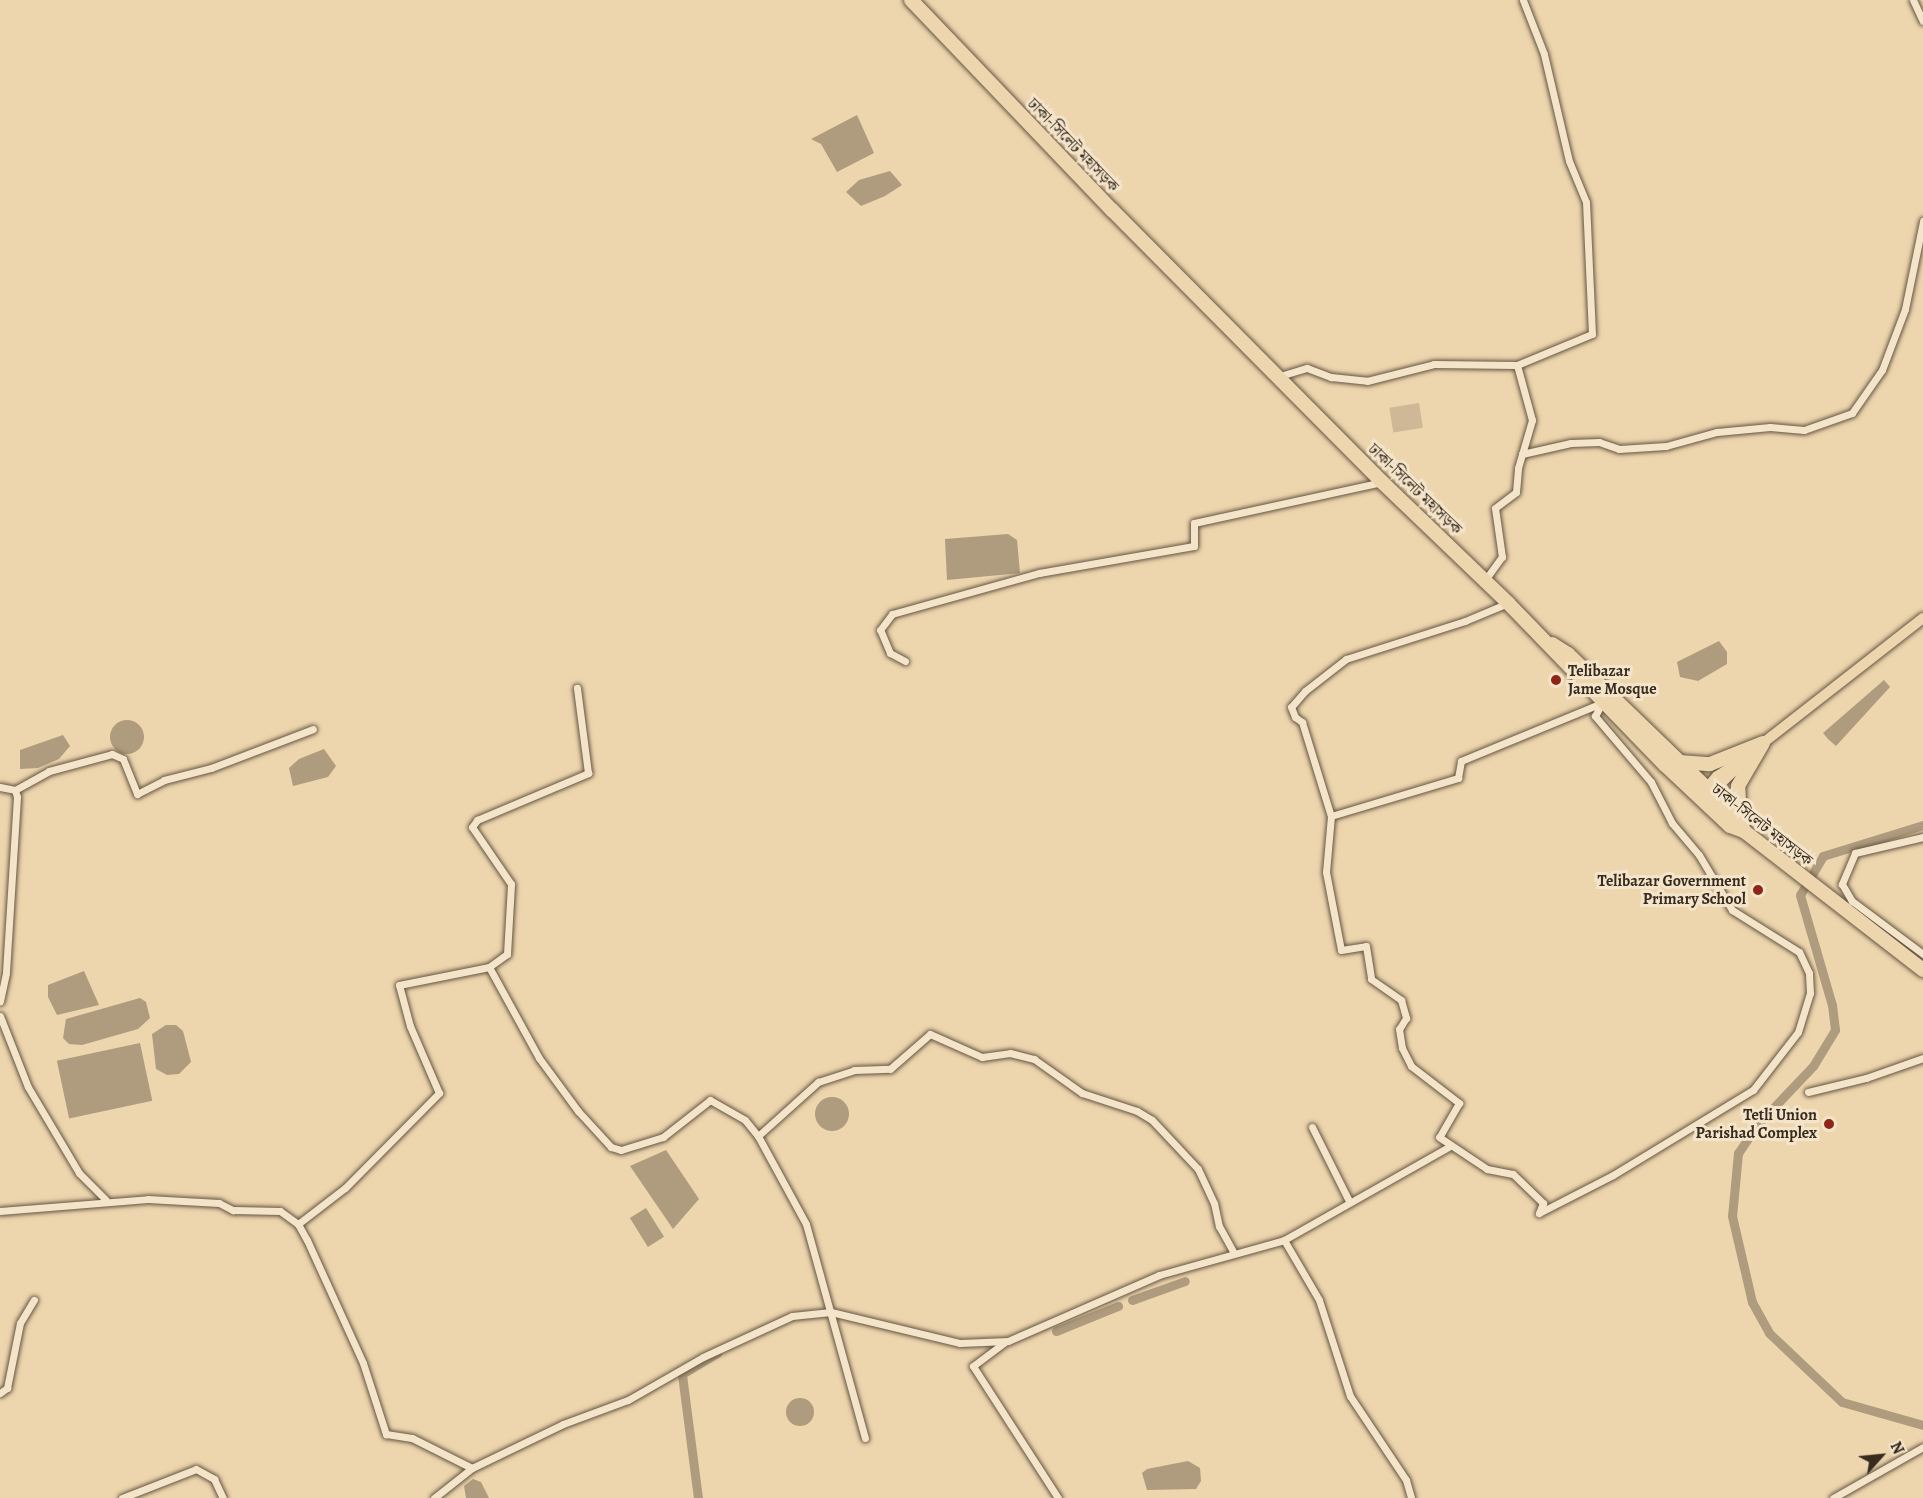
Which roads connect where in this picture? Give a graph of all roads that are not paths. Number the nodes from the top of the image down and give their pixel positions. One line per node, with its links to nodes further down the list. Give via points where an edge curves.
1 (911, 0): 7 (highway, ঢাকা-সিলেট মহাসড়ক, via 1112,210)
2 (1523, 0): 6 (street, via 1544,54 1569,161 1587,202 1592,334)
3 (1913, 0): 4 (street)
4 (1923, 21)
5 (1923, 221): 8 (street, via 1905,309 1882,370 1852,414 1804,430 1770,427 1717,432 1666,446 1618,449 1599,442 1571,443)
6 (1518, 365): 7 (street, via 1434,364 1367,381 1331,377 1307,368); 8 (street, via 1532,420)
7 (1280, 376): 9 (highway, ঢাকা-সিলেট মহাসড়ক)
8 (1522, 454): 10 (street, via 1516,492 1495,508 1502,557)
9 (1382, 482): 10 (highway, ঢাকা-সিলেট মহাসড়ক); 14 (street, via 1194,524 1194,546 1040,573 892,614 880,630 890,652)
10 (1485, 580): 11 (highway, ঢাকা-সিলেট মহাসড়ক)
11 (1508, 603): 13 (highway, ঢাকা-সিলেট মহাসড়ক); 23 (street, via 1407,641 1361,652 1305,691 1291,707 1302,722)
12 (1923, 618): 18 (main road)
13 (1545, 640): 16 (highway, ঢাকা-সিলেট মহাসড়ক); 19 (highway, via 1568,654)
14 (905, 661)
15 (577, 688): 27 (street, via 588,773 477,820 472,826 511,884 507,954)
16 (1602, 703): 22 (highway, ঢাকা-সিলেট মহাসড়ক, via 1690,788); 23 (street, via 1461,761 1458,778); 35 (street, via 1595,716 1651,782 1672,823 1699,855 1732,910 1799,952 1809,973 1807,1010 1798,1032 1770,1070 1734,1105 1539,1213 1543,1203 1514,1174 1487,1169)
17 (313, 729): 21 (street, via 211,768 164,780 137,794 133,793 123,759 112,754 49,771)
18 (1763, 743): 19 (highway, via 1710,764); 22 (main road); 24 (highway, via 1738,786)
19 (1679, 762): 22 (highway)
20 (0, 787): 21 (street)
21 (15, 790): 29 (street, via 9,929)
22 (1708, 798): 24 (highway, ঢাকা-সিলেট মহাসড়ক)
23 (1331, 816): 35 (street, via 1326,872 1341,950 1365,946 1371,979 1401,1000 1406,1018 1399,1029 1402,1048 1411,1066 1459,1103 1439,1137)
24 (1742, 825): 28 (highway, ঢাকা-সিলেট মহাসড়ক, via 1833,902)
25 (1923, 837): 26 (street, via 1855,853 1842,884 1852,900)
26 (1923, 954)
27 (489, 967): 34 (street, via 539,1058 578,1111 611,1147 621,1150 663,1137 710,1100 745,1120); 39 (street, via 399,985 410,1026 439,1092 345,1188)
28 (1923, 970)
29 (0, 1001)
30 (0, 1016): 36 (street, via 28,1087 79,1173)
31 (1923, 1058): 32 (street, via 1866,1078)
32 (1808, 1092)
33 (1312, 1127): 37 (street)
34 (758, 1136): 41 (street, via 818,1082 854,1070 890,1069 930,1034 982,1057 1018,1055 1057,1072 1082,1093 1152,1120 1198,1169 1214,1203 1219,1226); 43 (street, via 806,1224)
35 (1450, 1146): 37 (street)
36 (106, 1200): 38 (street); 39 (street, via 219,1203 233,1210 280,1211)
37 (1349, 1200): 40 (street)
38 (0, 1211)
39 (298, 1224): 48 (street, via 363,1363 386,1434 412,1438)
40 (1284, 1240): 41 (street); 53 (street, via 1319,1300 1350,1396 1406,1480)
41 (1234, 1253): 44 (street, via 1160,1275)
42 (34, 1300): 45 (street, via 20,1323 7,1388)
43 (831, 1312): 44 (street, via 960,1343); 46 (street); 48 (street, via 792,1317 752,1332 628,1400 563,1424)
44 (1008, 1341): 52 (street, via 988,1351 973,1366)
45 (0, 1393)
46 (865, 1438)
47 (1923, 1447): 54 (street)
48 (472, 1468): 51 (street)
49 (122, 1498): 50 (street, via 196,1469 214,1479)
50 (223, 1498)
51 (434, 1498)
52 (1058, 1498)
53 (1411, 1498)
54 (1833, 1498)

